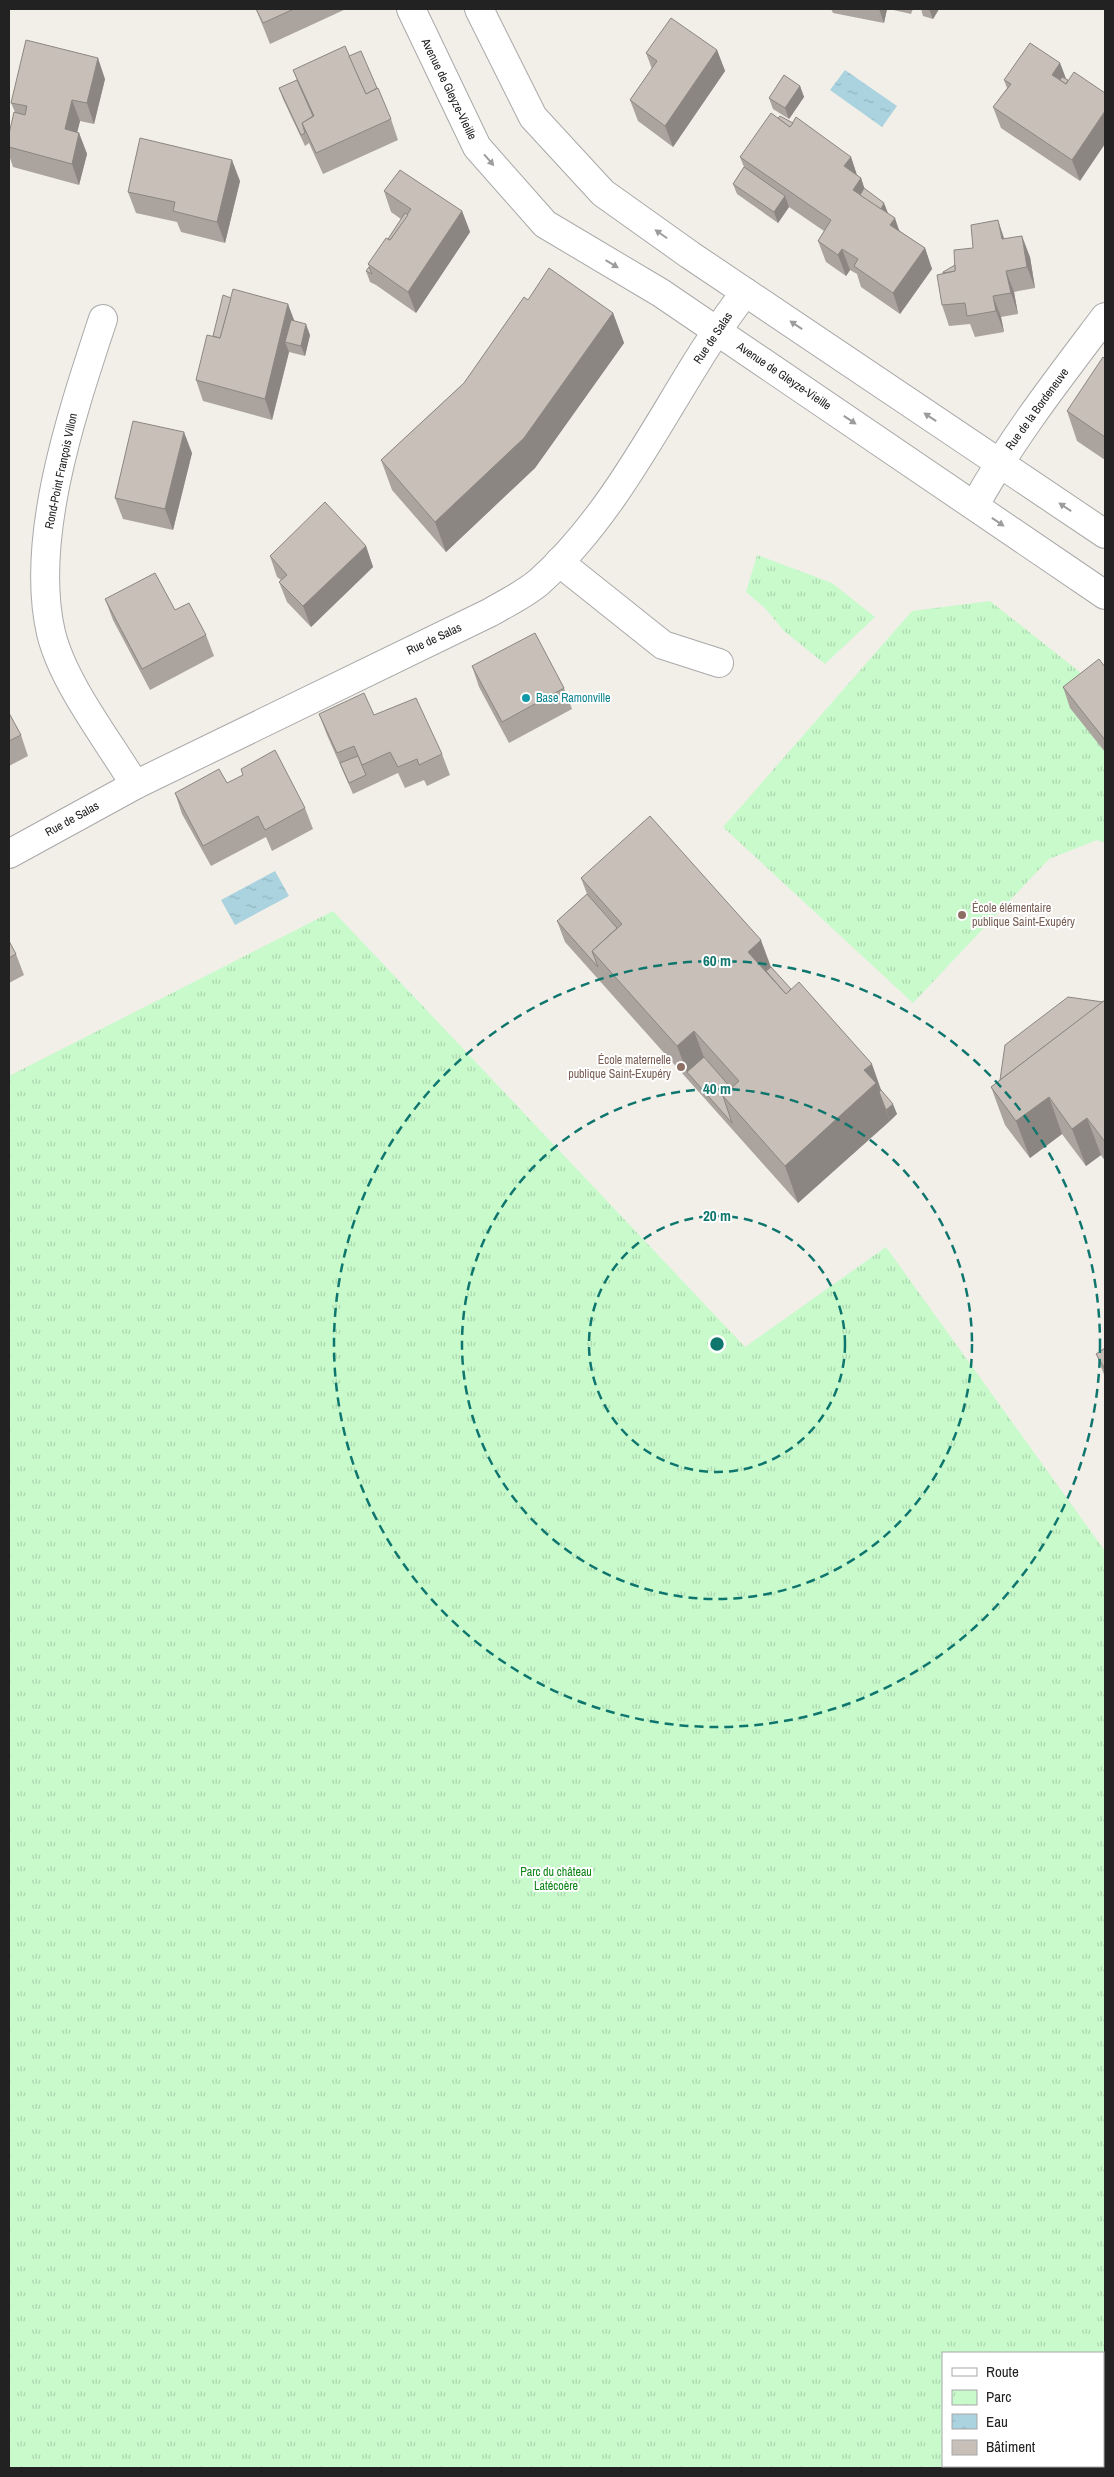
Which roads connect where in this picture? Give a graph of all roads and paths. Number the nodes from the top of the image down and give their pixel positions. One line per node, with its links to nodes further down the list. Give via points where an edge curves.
1 (411, 9): 6 (street, Avenue de Gleyze-Vieille, one-way to 6, via 477,147 544,224 662,293)
2 (479, 9): 3 (street, one-way to 2, via 603,193 532,117)
3 (745, 292): 6 (street, Rue de Salas); 7 (street, one-way to 3)
4 (1105, 317): 7 (street, Rue de la Bordeneuve)
5 (103, 319): 13 (street, Rond-Point François Villon, via 79,393 48,524 45,580 51,633 69,679)
6 (718, 331): 8 (street, Avenue de Gleyze-Vieille, one-way to 8); 10 (street, Rue de Salas, via 635,463 597,517)
7 (998, 462): 8 (street, Rue de la Bordeneuve); 9 (street, one-way to 7)
8 (974, 505): 11 (street, Avenue de Gleyze-Vieille, one-way to 11)
9 (1105, 534)
10 (559, 562): 12 (street, via 662,645); 13 (street, Rue de Salas, via 536,583 491,612)
11 (1105, 595)
12 (719, 663)
13 (135, 785): 14 (street, Rue de Salas)
14 (9, 854)

